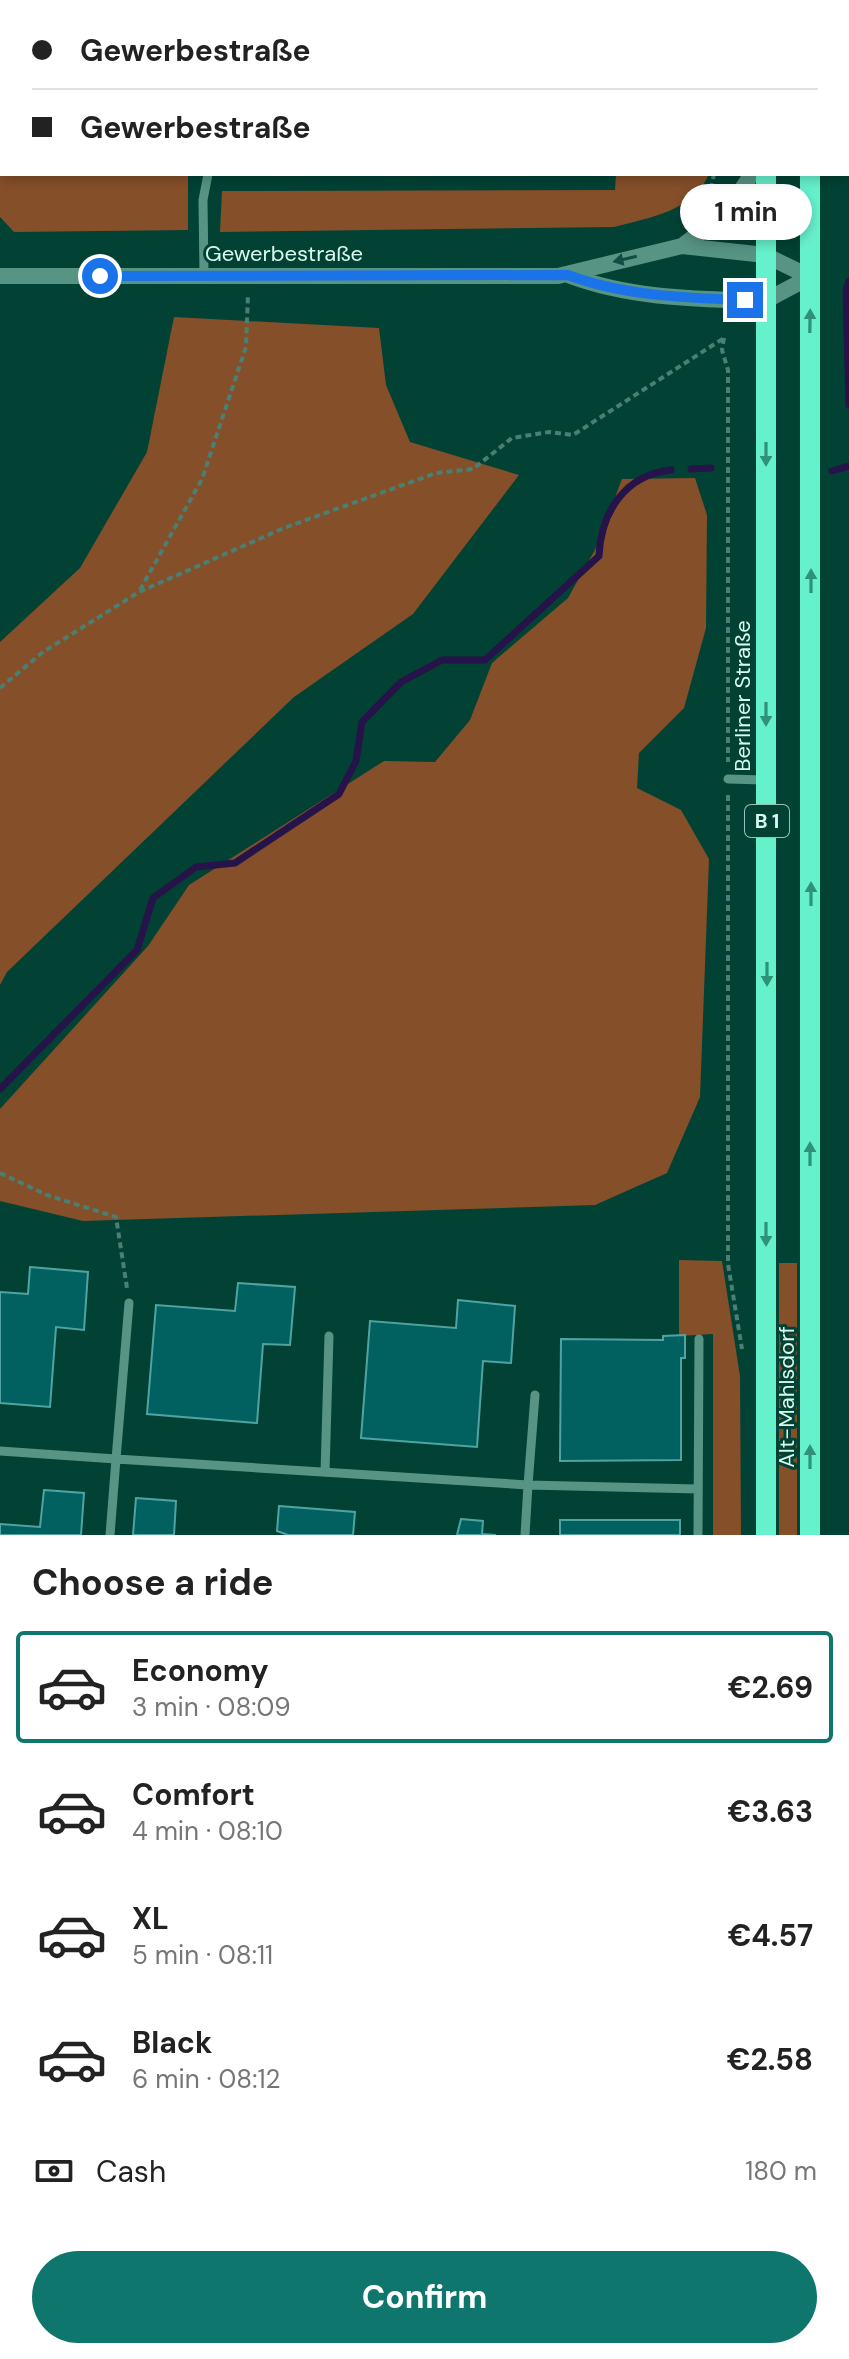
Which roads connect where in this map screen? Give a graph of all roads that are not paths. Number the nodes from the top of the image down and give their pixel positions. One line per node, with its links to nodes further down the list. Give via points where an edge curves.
1 (208, 176): 7 (lane)
2 (751, 176): 5 (street, via 725,214)
3 (766, 176): 6 (main road, Berliner Straße / B 1)
4 (810, 176): 10 (main road, B 1)
5 (682, 246): 6 (street, Gewerbestraße); 8 (street, Gewerbestraße, one-way to 8)
6 (765, 255): 10 (street, Gewerbestraße); 11 (main road, Berliner Straße / B 1)
7 (204, 275): 8 (street, Gewerbestraße); 9 (street, Gewerbestraße)
8 (568, 275): 11 (street, Gewerbestraße, via 639,294)
9 (0, 276)
10 (810, 277): 11 (street); 28 (main road, Alt-Mahlsdorf / B 1, one-way to 10)
11 (765, 301): 13 (main road, Berliner Straße / B 1, one-way to 13)
12 (728, 779): 13 (lane)
13 (767, 780): 14 (main road, Berliner Straße / B 1, one-way to 14)
14 (766, 1266): 27 (main road, Alt-Mahlsdorf / B 1)
15 (129, 1303): 20 (lane)
16 (329, 1336): 21 (lane)
17 (699, 1339): 23 (lane)
18 (535, 1395): 22 (lane)
19 (0, 1451): 20 (lane)
20 (116, 1459): 21 (lane); 24 (lane)
21 (325, 1472): 22 (lane)
22 (528, 1485): 23 (lane); 25 (lane)
23 (698, 1489): 26 (lane)
24 (110, 1535)
25 (525, 1535)
26 (698, 1535)
27 (766, 1535)
28 (810, 1535)

